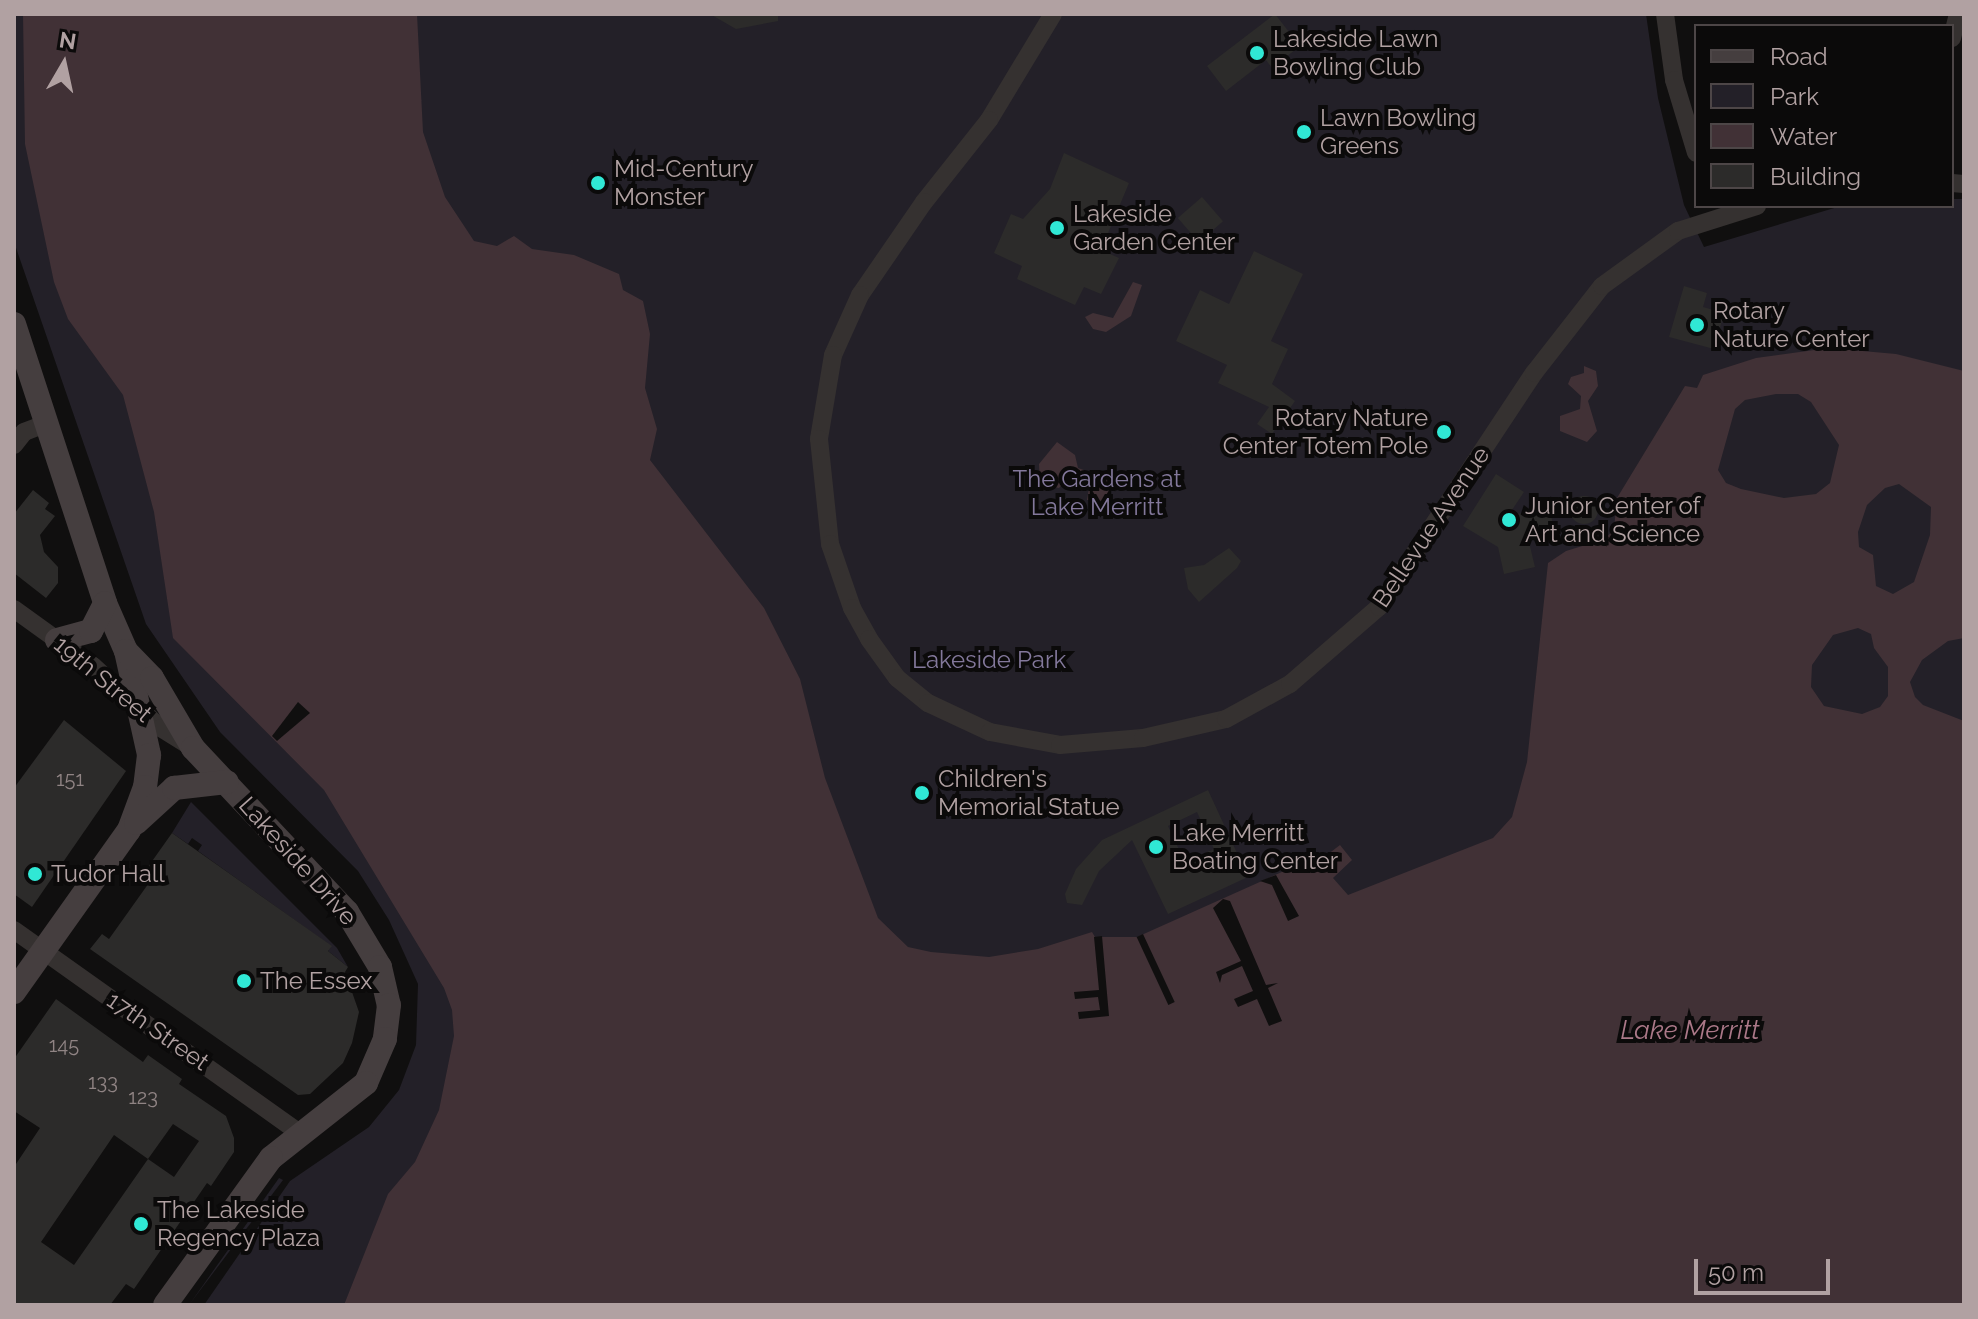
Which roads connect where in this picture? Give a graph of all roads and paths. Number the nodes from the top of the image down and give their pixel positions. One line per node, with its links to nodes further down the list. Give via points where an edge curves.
1 (1053, 14): 5 (street, Bellevue Avenue, via 989,120 860,295 833,355 820,425 823,505 852,608 897,678 928,703 990,732 1060,745 1143,738 1226,719 1290,684 1379,607 1579,309 1651,246)
2 (1665, 14): 3 (street, via 1674,80)
3 (1694, 146)
4 (1740, 208): 5 (street, Bellevue Avenue)
5 (1714, 211)
6 (14, 324): 7 (street, Lakeside Drive)
7 (47, 423): 8 (street, via 24,432); 9 (street, Lakeside Drive)
8 (14, 445)
9 (105, 603): 11 (street, via 91,631); 12 (street, Lakeside Drive)
10 (14, 609): 11 (street, 19th Street)
11 (57, 640): 13 (street, 19th Street)
12 (126, 651): 13 (street, Lakeside Drive); 14 (street, Lakeside Drive, via 152,678)
13 (141, 707): 14 (street, 19th Street, via 161,728); 16 (street, Lakeside Drive, via 149,755 145,787)
14 (193, 748): 15 (street, Lakeside Drive)
15 (227, 782): 16 (street, via 174,788); 20 (street, Lakeside Drive, via 333,894 371,949 386,985 385,1039 366,1083)
16 (129, 830): 18 (street)
17 (14, 930): 18 (street, 17th Street)
18 (43, 951): 19 (street); 20 (street, 17th Street)
19 (14, 992)
20 (300, 1133): 21 (street, Lakeside Drive, via 265,1165)
21 (165, 1305)

